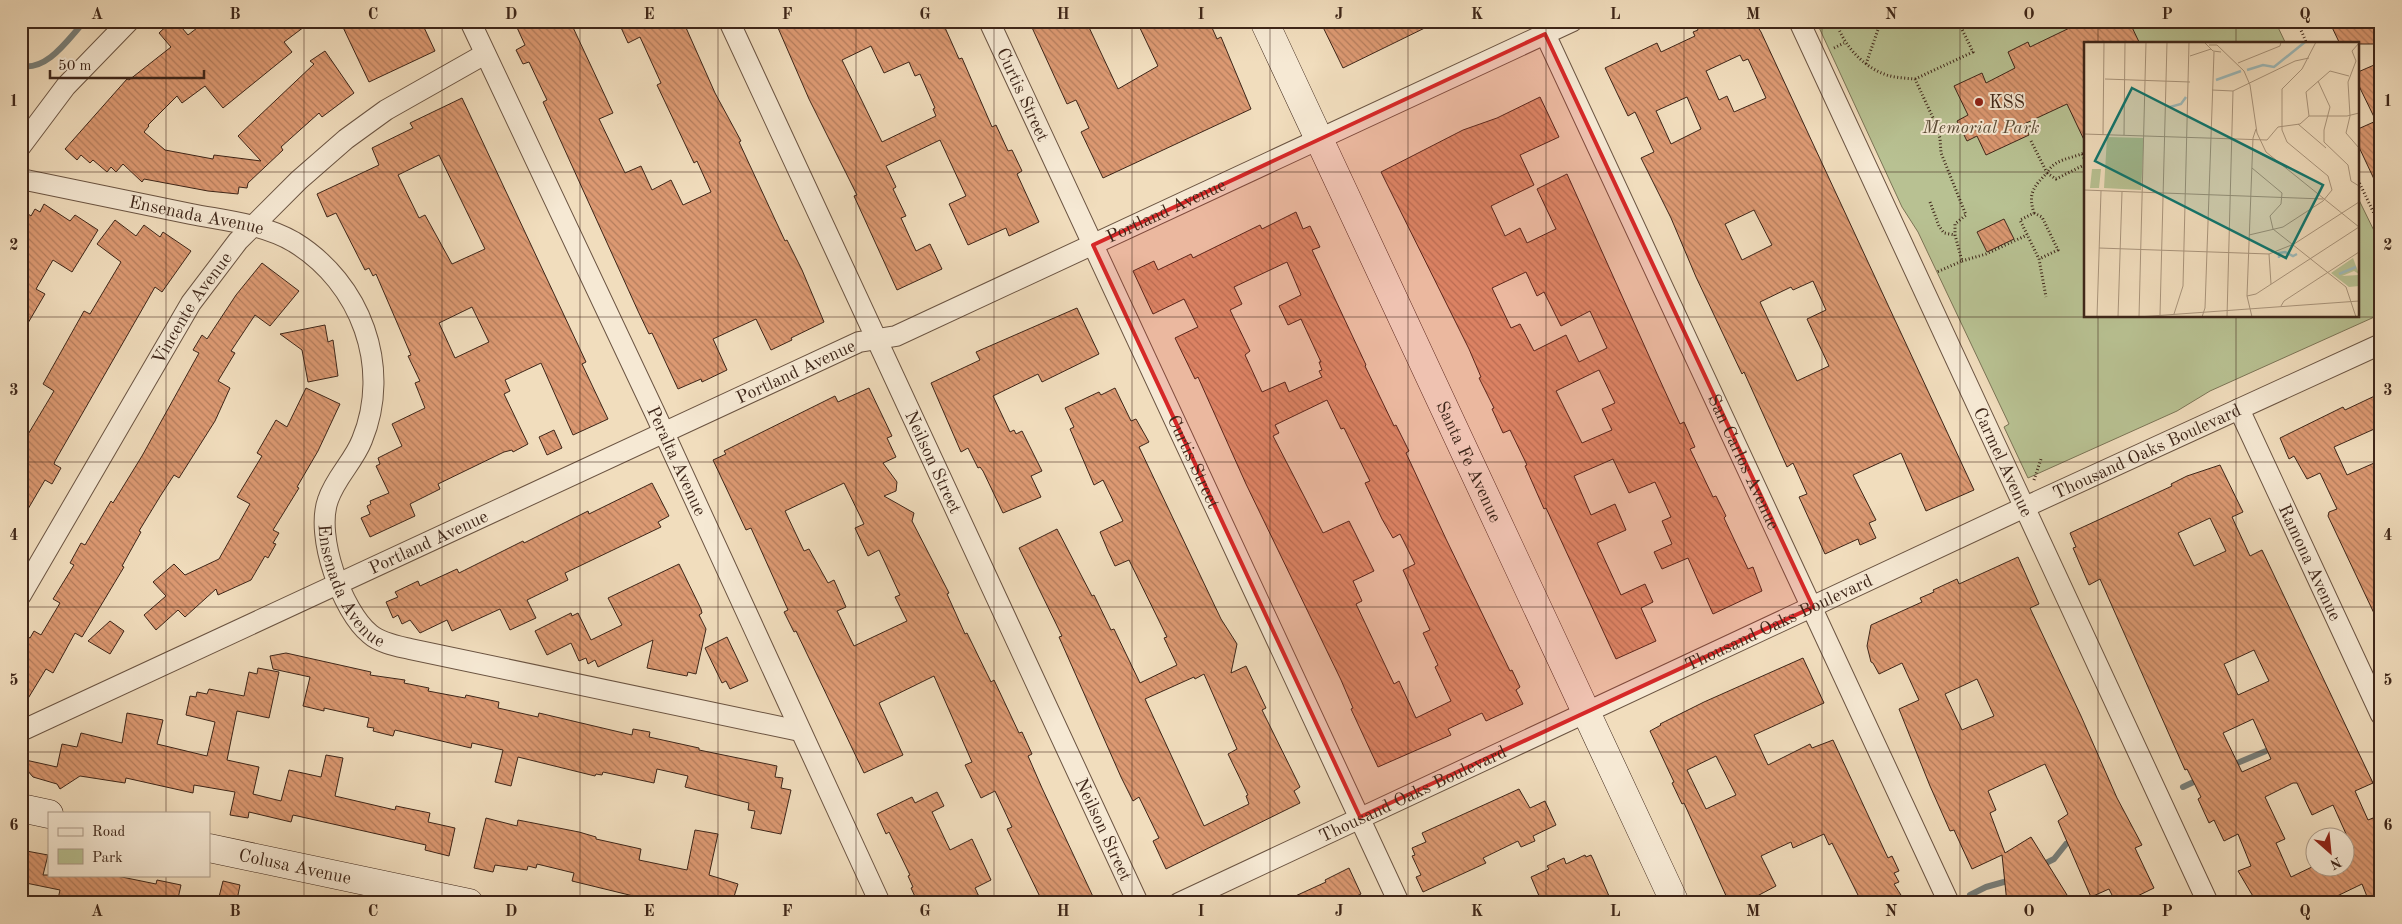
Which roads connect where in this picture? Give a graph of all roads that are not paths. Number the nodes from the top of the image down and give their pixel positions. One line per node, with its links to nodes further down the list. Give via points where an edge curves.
1 (129, 21): 11 (street, via 66,86)
2 (470, 21): 9 (street, Peralta Avenue)
3 (729, 21): 15 (street, Neilson Street)
4 (990, 21): 14 (street, Curtis Street)
5 (1264, 21): 10 (street, Santa Fe Avenue)
6 (1572, 21): 8 (street, Portland Avenue)
7 (1799, 21): 19 (street, Carmel Avenue)
8 (1542, 28): 10 (street, Portland Avenue); 22 (street, San Carlos Avenue)
9 (486, 54): 13 (street, Vincente Avenue, via 386,110 299,180); 18 (street, Peralta Avenue)
10 (1319, 140): 14 (street, Portland Avenue); 23 (street, Santa Fe Avenue)
11 (21, 146)
12 (21, 179): 13 (street, Ensenada Avenue)
13 (252, 226): 20 (street, Ensenada Avenue, via 270,229 294,242 327,268 349,297 372,351 374,389 368,424 362,442 334,486 324,516 328,558); 21 (street, Vincente Avenue, via 191,303)
14 (1093, 245): 15 (street, Portland Avenue, via 896,336); 29 (street, Curtis Street)
15 (876, 339): 18 (street, Portland Avenue, via 859,342); 33 (street, Neilson Street)
16 (2381, 344): 17 (street, Thousand Oaks Boulevard)
17 (2239, 409): 19 (street, Thousand Oaks Boulevard); 24 (street, Ramona Avenue)
18 (664, 432): 20 (street, Portland Avenue); 26 (street, Peralta Avenue)
19 (2025, 507): 22 (street, Thousand Oaks Boulevard); 38 (street, Carmel Avenue)
20 (339, 584): 25 (street, Portland Avenue); 26 (street, Ensenada Avenue, via 360,624 371,635 389,643)
21 (21, 595)
22 (1813, 607): 23 (street, Thousand Oaks Boulevard); 37 (street, San Carlos Avenue)
23 (1586, 712): 29 (street, Thousand Oaks Boulevard); 36 (street, Santa Fe Avenue)
24 (2381, 715)
25 (21, 731)
26 (800, 731): 32 (street, Peralta Avenue)
27 (21, 808): 28 (street)
28 (48, 814)
29 (1360, 817): 34 (street, Thousand Oaks Boulevard); 35 (street, Curtis Street)
30 (210, 848): 31 (street, Colusa Avenue)
31 (468, 903)
32 (880, 903)
33 (1138, 903)
34 (1180, 903)
35 (1400, 903)
36 (1675, 903)
37 (1949, 903)
38 (2208, 903)

